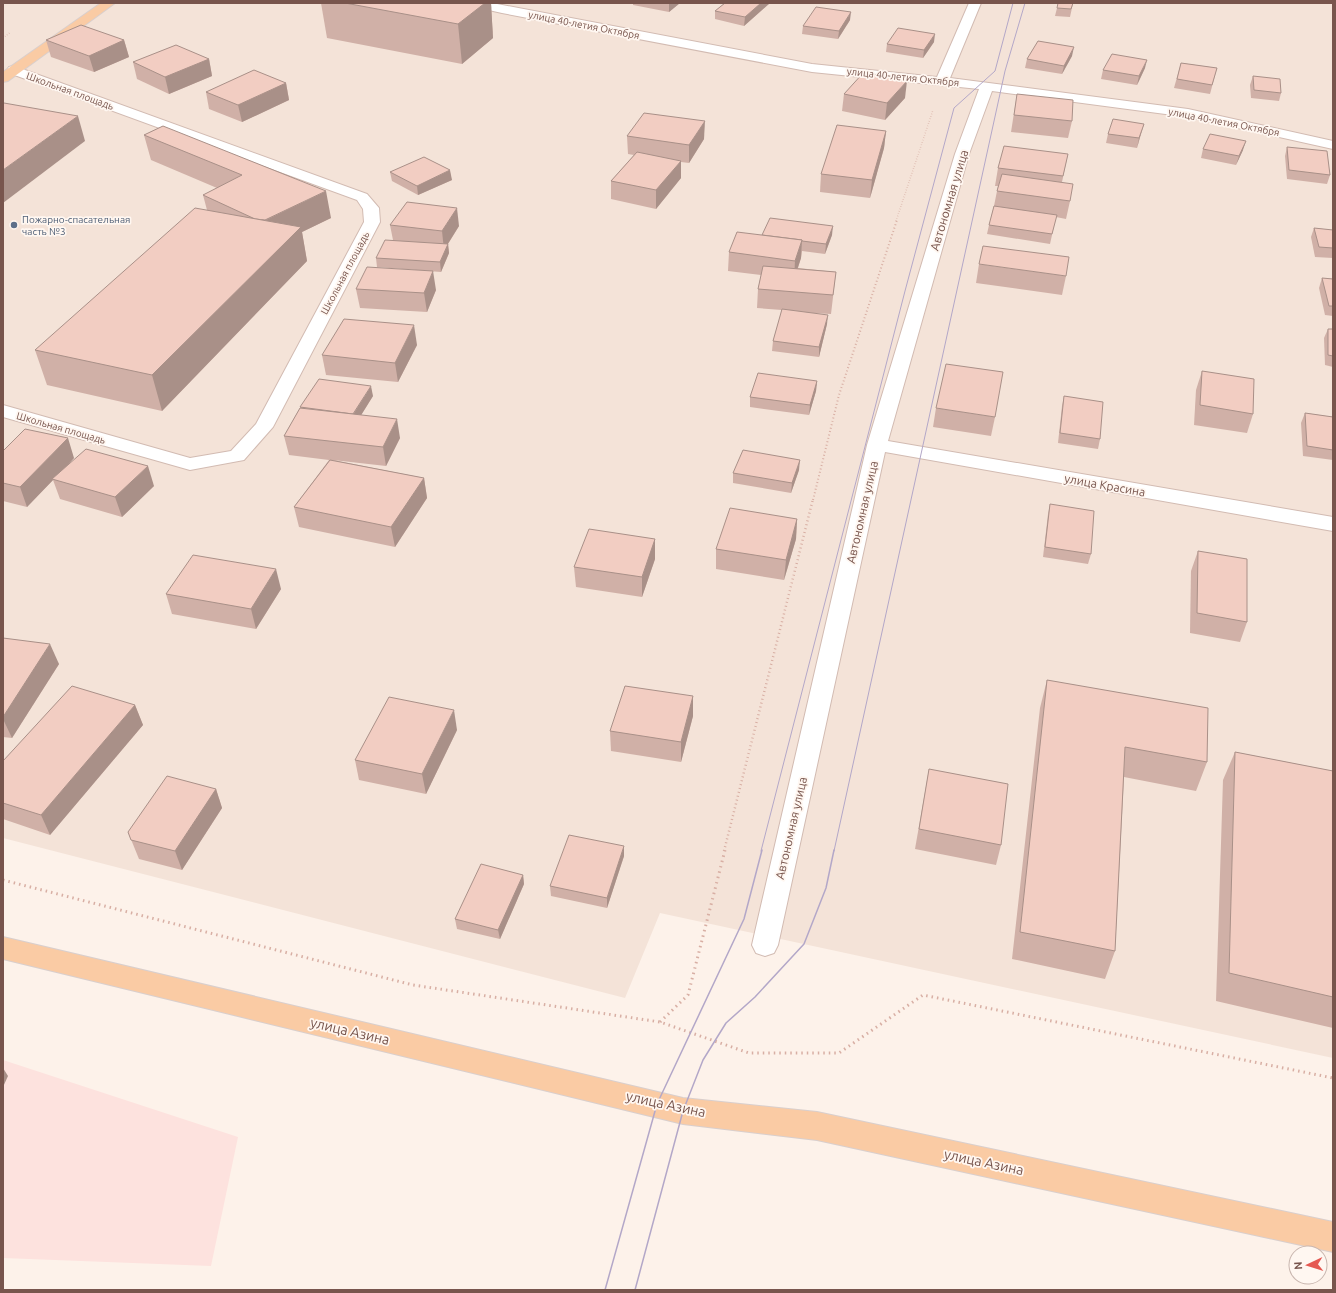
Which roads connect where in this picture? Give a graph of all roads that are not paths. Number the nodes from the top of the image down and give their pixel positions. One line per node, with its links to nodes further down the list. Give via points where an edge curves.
1 (109, 3): 4 (main road)
2 (475, 3): 5 (street, улица 40-летия Октября, via 812,68)
3 (975, 3): 5 (street)
4 (8, 74): 8 (street, Школьная площадь, via 362,197 371,208 372,222 264,427 237,456 190,464)
5 (942, 82): 6 (street, улица 40-летия Октября)
6 (987, 86): 7 (street, улица 40-летия Октября, via 1188,113); 9 (street, Автономная улица, via 962,154)
7 (1333, 145)
8 (3, 411)
9 (877, 445): 10 (street, улица Красина); 11 (street, Автономная улица)
10 (1333, 524)
11 (765, 945)
12 (3, 948): 13 (main road, улица Азина, via 683,1111 817,1126)
13 (1333, 1237)

